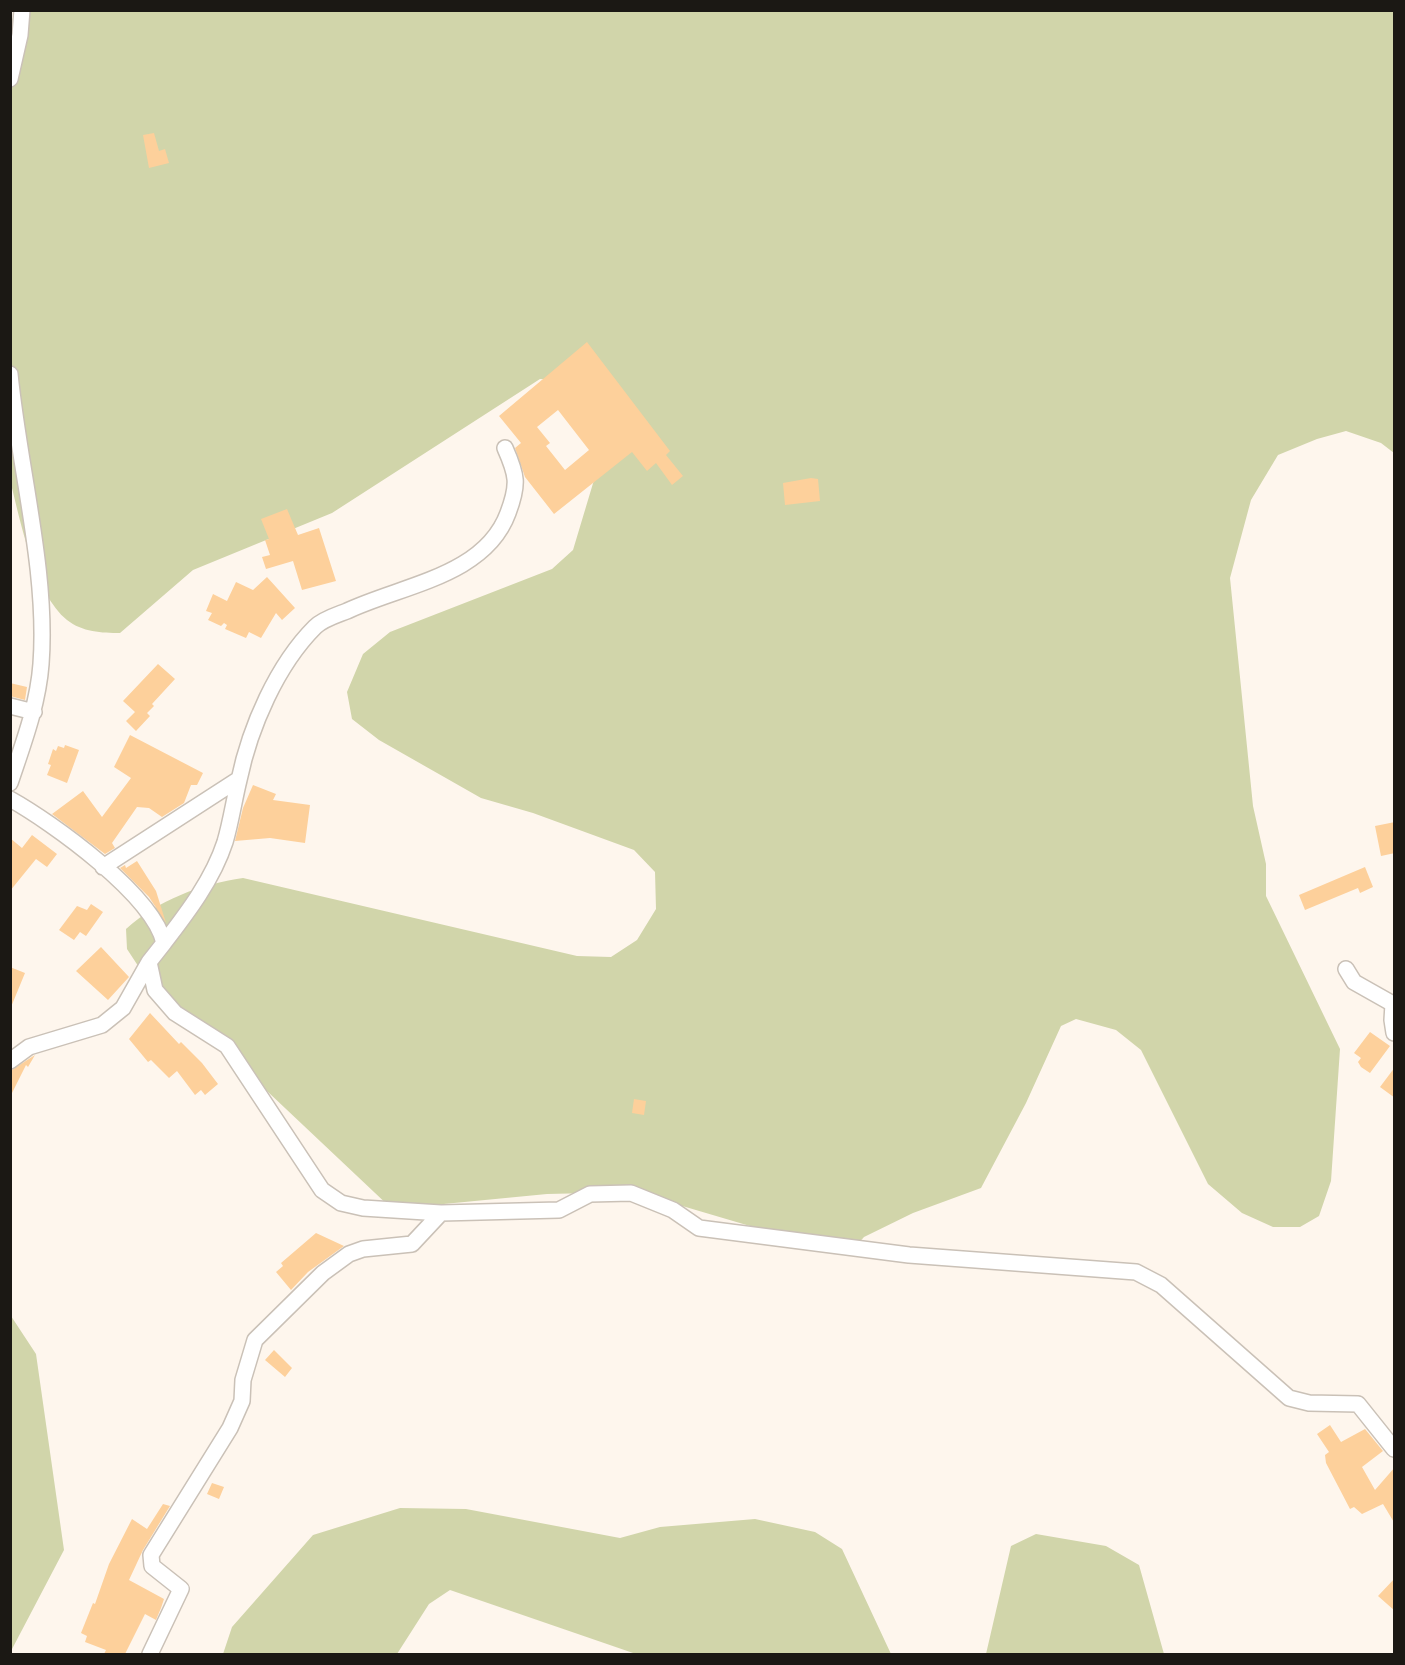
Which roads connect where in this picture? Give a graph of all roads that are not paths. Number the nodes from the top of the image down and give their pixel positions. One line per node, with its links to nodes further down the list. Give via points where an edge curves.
1 (22, 10): 2 (street)
2 (10, 79)
3 (10, 374): 6 (street, via 42,615)
4 (505, 448): 7 (street, via 516,472 516,490 503,527 487,548 463,565 372,599 317,625 295,650 276,684 256,726)
5 (10, 706): 6 (street)
6 (34, 712): 8 (street)
7 (239, 779): 10 (street); 11 (street, via 224,844 194,905)
8 (10, 783)
9 (10, 799): 10 (street, via 41,816)
10 (103, 867): 11 (street, via 130,889 161,929)
11 (164, 943): 12 (street)
12 (149, 962): 15 (street, via 123,1008 102,1025 28,1047); 16 (street, via 155,990 175,1013 227,1046 322,1190 341,1203 363,1208)
13 (1346, 969): 14 (street, via 1354,982 1393,1004)
14 (1395, 1033)
15 (10, 1061)
16 (441, 1213): 17 (street, via 559,1210 590,1194 631,1192 673,1210 699,1228 909,1255 1136,1272 1161,1285 1289,1398 1309,1403 1358,1404); 18 (street, via 412,1244 349,1254 323,1273 255,1340 243,1380 242,1401 230,1428 151,1555 152,1566 181,1589)
17 (1395, 1449)
18 (150, 1654)

